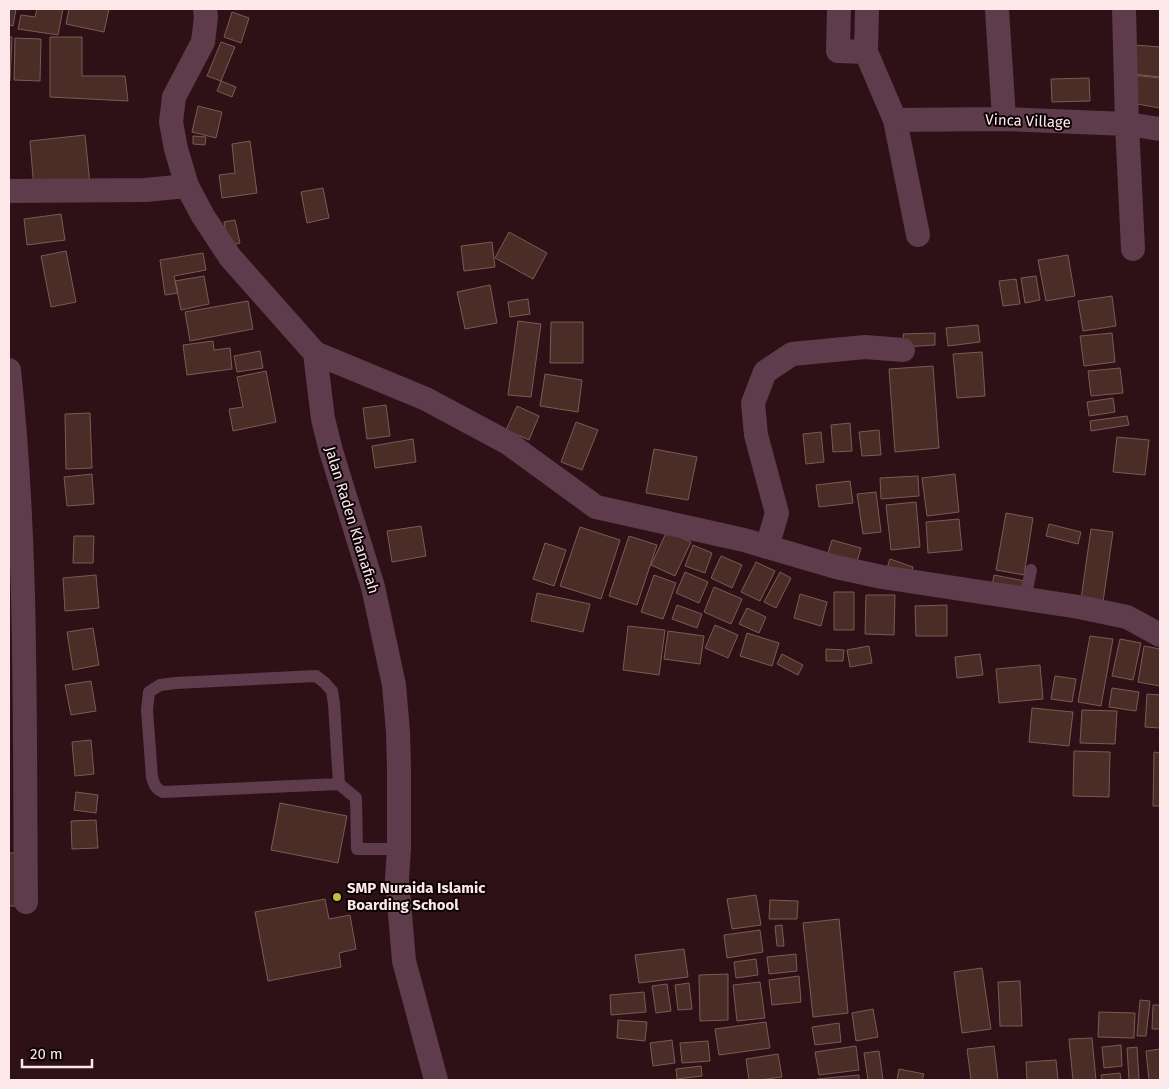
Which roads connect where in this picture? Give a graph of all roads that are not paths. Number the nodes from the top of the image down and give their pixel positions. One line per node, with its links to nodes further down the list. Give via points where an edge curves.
1 (205, 9): 11 (street, via 203,42 174,97 171,122)
2 (839, 9): 6 (street, via 838,51)
3 (867, 9): 6 (street)
4 (997, 9): 7 (street)
5 (1124, 9): 9 (street)
6 (866, 52): 8 (street)
7 (1004, 119): 8 (street, Vinca Village); 9 (street, Vinca Village)
8 (895, 120): 13 (street)
9 (1127, 124): 10 (street, Vinca Village); 14 (street)
10 (1160, 129)
11 (187, 186): 12 (street); 16 (street, via 230,257)
12 (11, 194)
13 (918, 235)
14 (1134, 249)
15 (903, 350): 18 (street, via 865,347 792,354 765,372 753,403 756,435 777,513)
16 (315, 353): 18 (street, via 426,399 508,443 596,507); 25 (street, Jalan Raden Khanafiah, via 323,419 373,587 394,685 400,768)
17 (9, 370): 22 (street, via 21,523 24,646)
18 (767, 547): 20 (street, via 872,575)
19 (1030, 570): 20 (lane)
20 (1025, 599): 21 (street, via 1127,617)
21 (1160, 635)
22 (16, 696): 24 (street)
23 (339, 784): 23 (lane, via 163,792 157,789 152,777 146,710 149,692 160,685 176,683 316,676 332,691); 25 (lane, via 356,798 357,849)
24 (17, 804): 26 (street)
25 (399, 849): 27 (street, Jalan Raden Khanafiah, via 397,879 404,961)
26 (26, 902)
27 (436, 1080)

